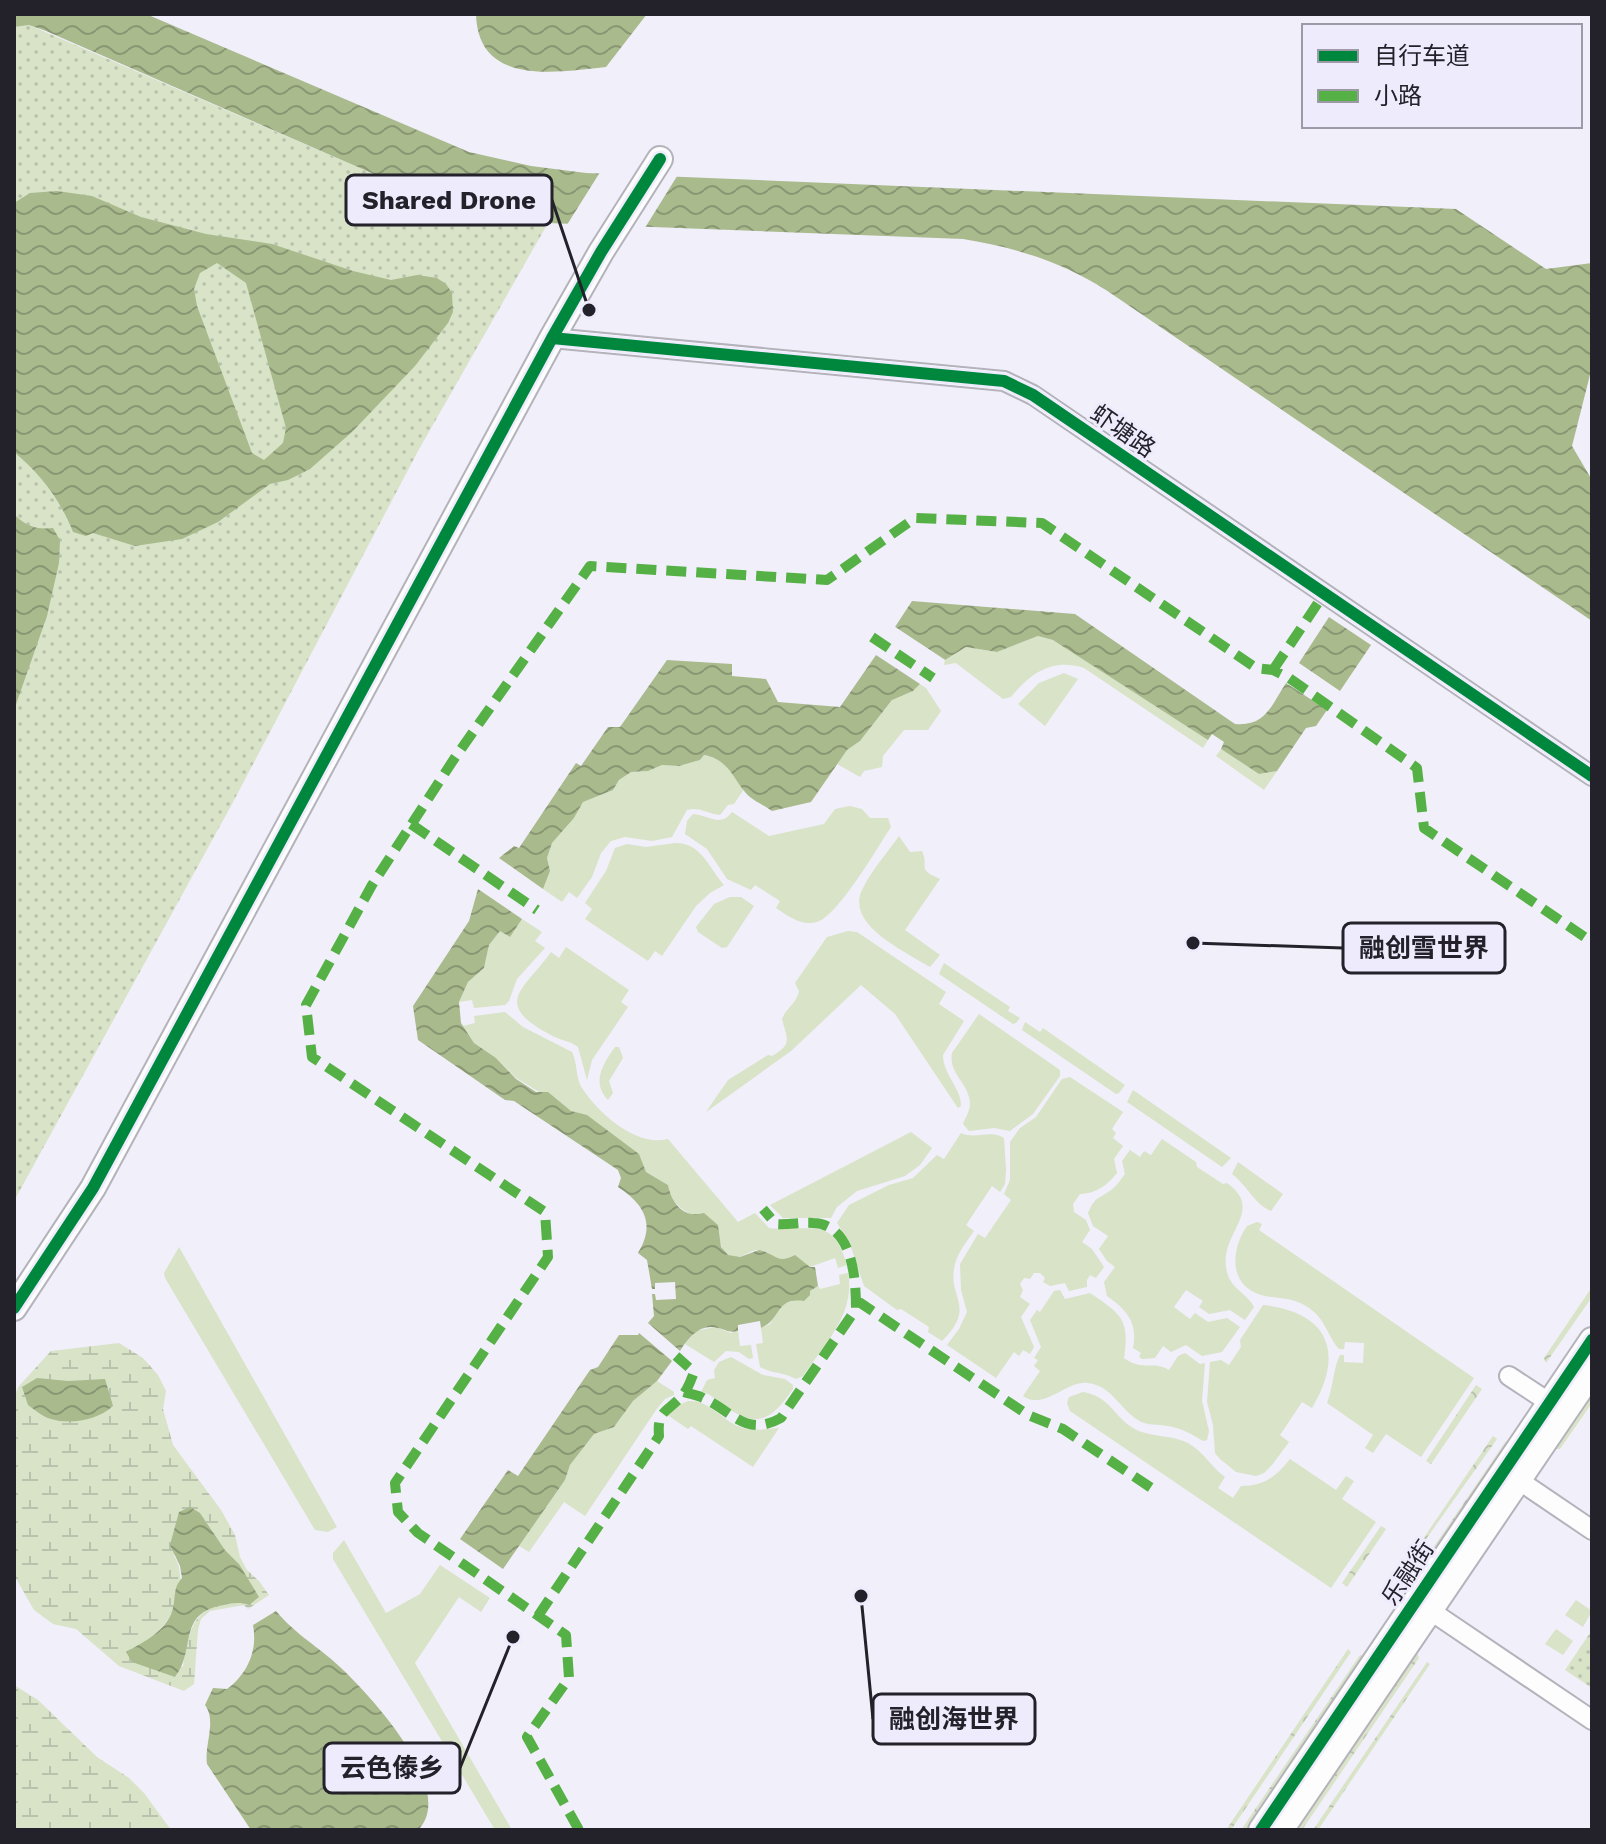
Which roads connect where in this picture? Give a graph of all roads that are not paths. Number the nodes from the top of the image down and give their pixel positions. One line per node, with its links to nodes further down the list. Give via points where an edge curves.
1 (660, 159): 2 (street)
2 (552, 338): 3 (street, 虾塘路, via 1004,381 1033,395); 4 (street, via 93,1188)
3 (1592, 776)
4 (14, 1308)
5 (1592, 1340): 8 (street, 乐融街)
6 (1592, 1372): 9 (street, 乐融街)
7 (1509, 1376): 8 (street)
8 (1550, 1403): 9 (street, 乐融街)
9 (1511, 1475): 10 (street); 11 (street, 乐融街)
10 (1592, 1530)
11 (1423, 1606): 12 (street); 13 (street, 乐融街); 14 (street, 乐融街)
12 (1592, 1720)
13 (1261, 1830)
14 (1281, 1830)

